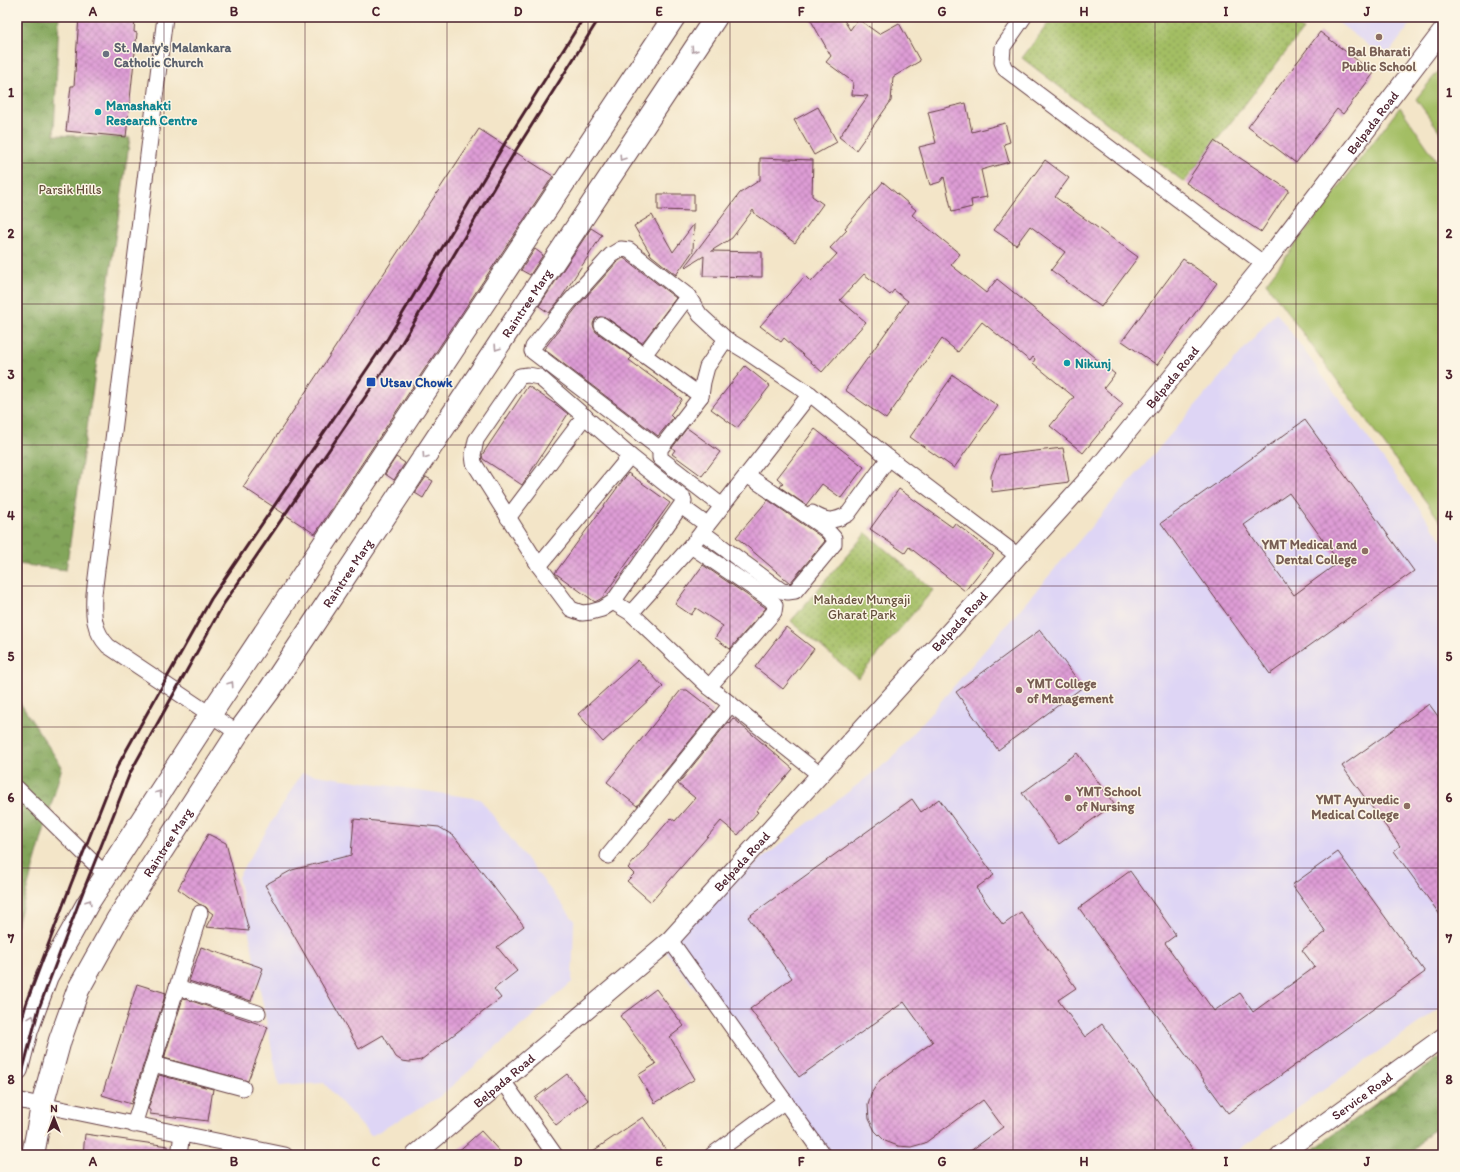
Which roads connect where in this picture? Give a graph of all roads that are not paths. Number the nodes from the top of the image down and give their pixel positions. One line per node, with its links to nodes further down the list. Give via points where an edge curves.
1 (165, 17): 30 (street, via 93,610 100,638 108,646)
2 (674, 17): 30 (main road, one-way to 2)
3 (716, 17): 31 (main road, Raintree Marg, one-way to 31, via 269,691)
4 (1024, 17): 6 (street, via 1003,47 1002,62 1005,69)
5 (1443, 30): 6 (street, Belpada Road)
6 (1264, 264): 23 (street, Belpada Road, via 1098,468)
7 (688, 296): 9 (street, via 700,315); 10 (street); 14 (street, via 629,250 621,249 611,254 570,300 532,351)
8 (602, 325): 10 (street)
9 (726, 339): 11 (street); 12 (street, via 707,367)
10 (644, 355): 12 (street)
11 (810, 394): 16 (street); 17 (street)
12 (701, 396): 14 (street)
13 (585, 416): 15 (street); 20 (street); 20 (street, via 539,377 520,376 476,440 473,456 474,463)
14 (660, 449): 19 (street, via 660,458)
15 (630, 456): 18 (street, via 682,498 684,502); 24 (street)
16 (889, 458): 17 (street, via 848,514 831,520 821,518); 23 (street)
17 (749, 473): 19 (street); 21 (street, via 826,529 834,538 834,544 795,591 788,592 782,591)
18 (681, 506): 21 (street); 25 (street)
19 (722, 506): 21 (street)
20 (508, 518): 24 (street)
21 (705, 529): 22 (street)
22 (691, 546): 26 (street); 28 (street, via 775,605 774,612)
23 (1018, 556): 32 (street, Belpada Road)
24 (539, 566): 25 (street, via 571,609 582,613 590,612)
25 (613, 602): 26 (street)
26 (631, 613): 28 (street)
27 (733, 673): 28 (street)
28 (713, 690): 29 (street)
29 (731, 704): 32 (street); 34 (street)
30 (210, 715): 31 (street); 35 (main road, one-way to 30)
31 (238, 733): 47 (main road, Raintree Marg, via 117,920 78,990 60,1040)
32 (819, 774): 37 (street, Belpada Road)
33 (17, 788): 35 (street)
34 (608, 856)
35 (106, 875): 42 (main road, one-way to 35, via 27,1030 47,976)
36 (200, 913): 38 (street)
37 (670, 940): 43 (street, Belpada Road); 46 (street)
38 (177, 987): 39 (street); 41 (street)
39 (258, 1013)
40 (1443, 1037): 57 (street, Service Road)
41 (153, 1064): 44 (street); 48 (street)
42 (17, 1069)
43 (503, 1081): 53 (street, Belpada Road); 54 (street)
44 (244, 1088)
45 (17, 1100): 47 (street)
46 (785, 1101): 55 (street); 56 (street)
47 (42, 1106): 48 (street); 50 (main road, Raintree Marg)
48 (134, 1125): 49 (street)
49 (182, 1134): 51 (street); 52 (street)
50 (33, 1155)
51 (179, 1155)
52 (284, 1155)
53 (415, 1155)
54 (555, 1155)
55 (712, 1155)
56 (823, 1155)
57 (1280, 1155)

